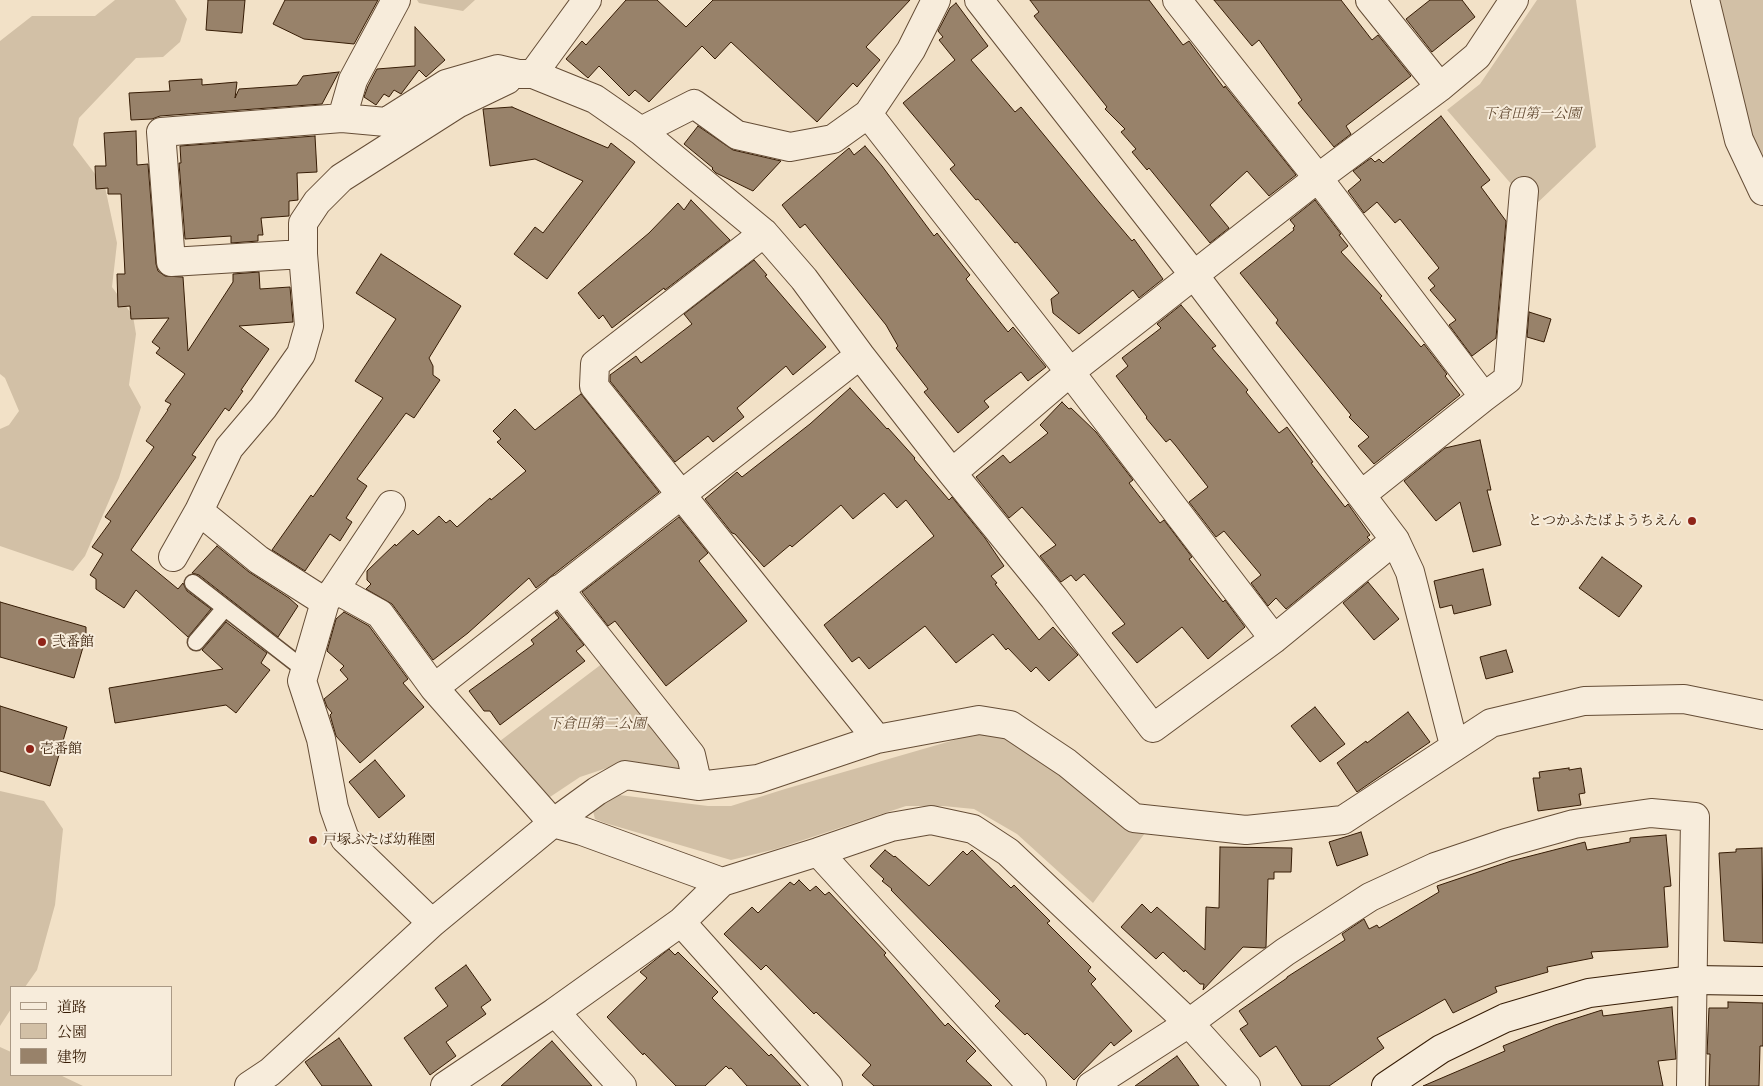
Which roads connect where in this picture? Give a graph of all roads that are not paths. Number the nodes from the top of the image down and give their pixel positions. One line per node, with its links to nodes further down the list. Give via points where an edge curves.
1 (396, 0): 12 (street, via 353,80)
2 (587, 0): 9 (street)
3 (936, 0): 11 (street, via 911,50)
4 (1176, 0): 14 (street)
5 (1370, 0): 10 (street)
6 (1514, 0): 10 (street, via 1477,56)
7 (1705, 0): 16 (street, via 1739,140)
8 (992, 4): 19 (street)
9 (526, 74): 12 (street, via 498,70 446,84 386,122); 13 (street, via 595,99); 18 (street, via 457,104 341,178 316,202 303,223)
10 (1440, 88): 14 (street)
11 (868, 114): 13 (street, via 833,139 790,147 737,135 694,104); 21 (street)
12 (342, 118): 18 (street, via 160,132 171,262)
13 (641, 131): 17 (street)
14 (1318, 178): 19 (street); 22 (street)
15 (1524, 190): 22 (street, via 1508,379)
16 (1763, 191)
17 (764, 233): 20 (street, via 804,279); 24 (street, via 595,364 594,386)
18 (303, 254): 27 (street, via 308,326 301,354 229,448)
19 (1194, 275): 21 (street); 25 (street)
20 (860, 355): 23 (street); 24 (street)
21 (1070, 372): 23 (street); 34 (street)
22 (1484, 397): 25 (street)
23 (952, 473): 34 (street, via 1054,598 1153,728)
24 (681, 494): 31 (street); 39 (street)
25 (1360, 495): 28 (street)
26 (391, 505): 32 (street)
27 (200, 511): 29 (street); 32 (street, via 259,560)
28 (1395, 540): 34 (street); 40 (street, via 1410,572)
29 (174, 557)
30 (193, 583): 33 (lane)
31 (559, 589): 37 (street); 41 (street, via 691,755)
32 (330, 596): 36 (street); 37 (street, via 380,614)
33 (225, 608): 35 (lane); 36 (lane)
34 (1274, 639)
35 (196, 642)
36 (305, 670): 46 (street, via 302,681 321,739 334,808 345,839)
37 (434, 688): 42 (street)
38 (1763, 716): 40 (street, via 1684,699 1584,701 1491,723)
39 (877, 739): 40 (street, via 979,720 1010,725 1067,763 1134,818 1246,830 1343,820); 41 (street, via 758,779)
40 (1454, 745)
41 (698, 786): 42 (street, via 625,775)
42 (553, 822): 44 (street); 46 (street)
43 (818, 852): 44 (street); 50 (street, via 891,827 931,820 973,829 1008,852); 55 (street)
44 (722, 882): 45 (street)
45 (681, 922): 49 (street); 54 (street)
46 (432, 923): 51 (street, via 270,1072)
47 (1693, 980): 48 (street); 50 (street, via 1695,816 1650,813 1574,824 1435,867 1370,897 1285,952); 58 (street, via 1589,993 1505,1018 1442,1049); 59 (street)
48 (1763, 980)
49 (555, 1012): 52 (street); 53 (street)
50 (1189, 1022): 56 (street); 57 (street)
51 (249, 1086)
52 (446, 1086)
53 (622, 1086)
54 (828, 1086)
55 (1032, 1086)
56 (1092, 1086)
57 (1246, 1086)
58 (1386, 1086)
59 (1691, 1086)

